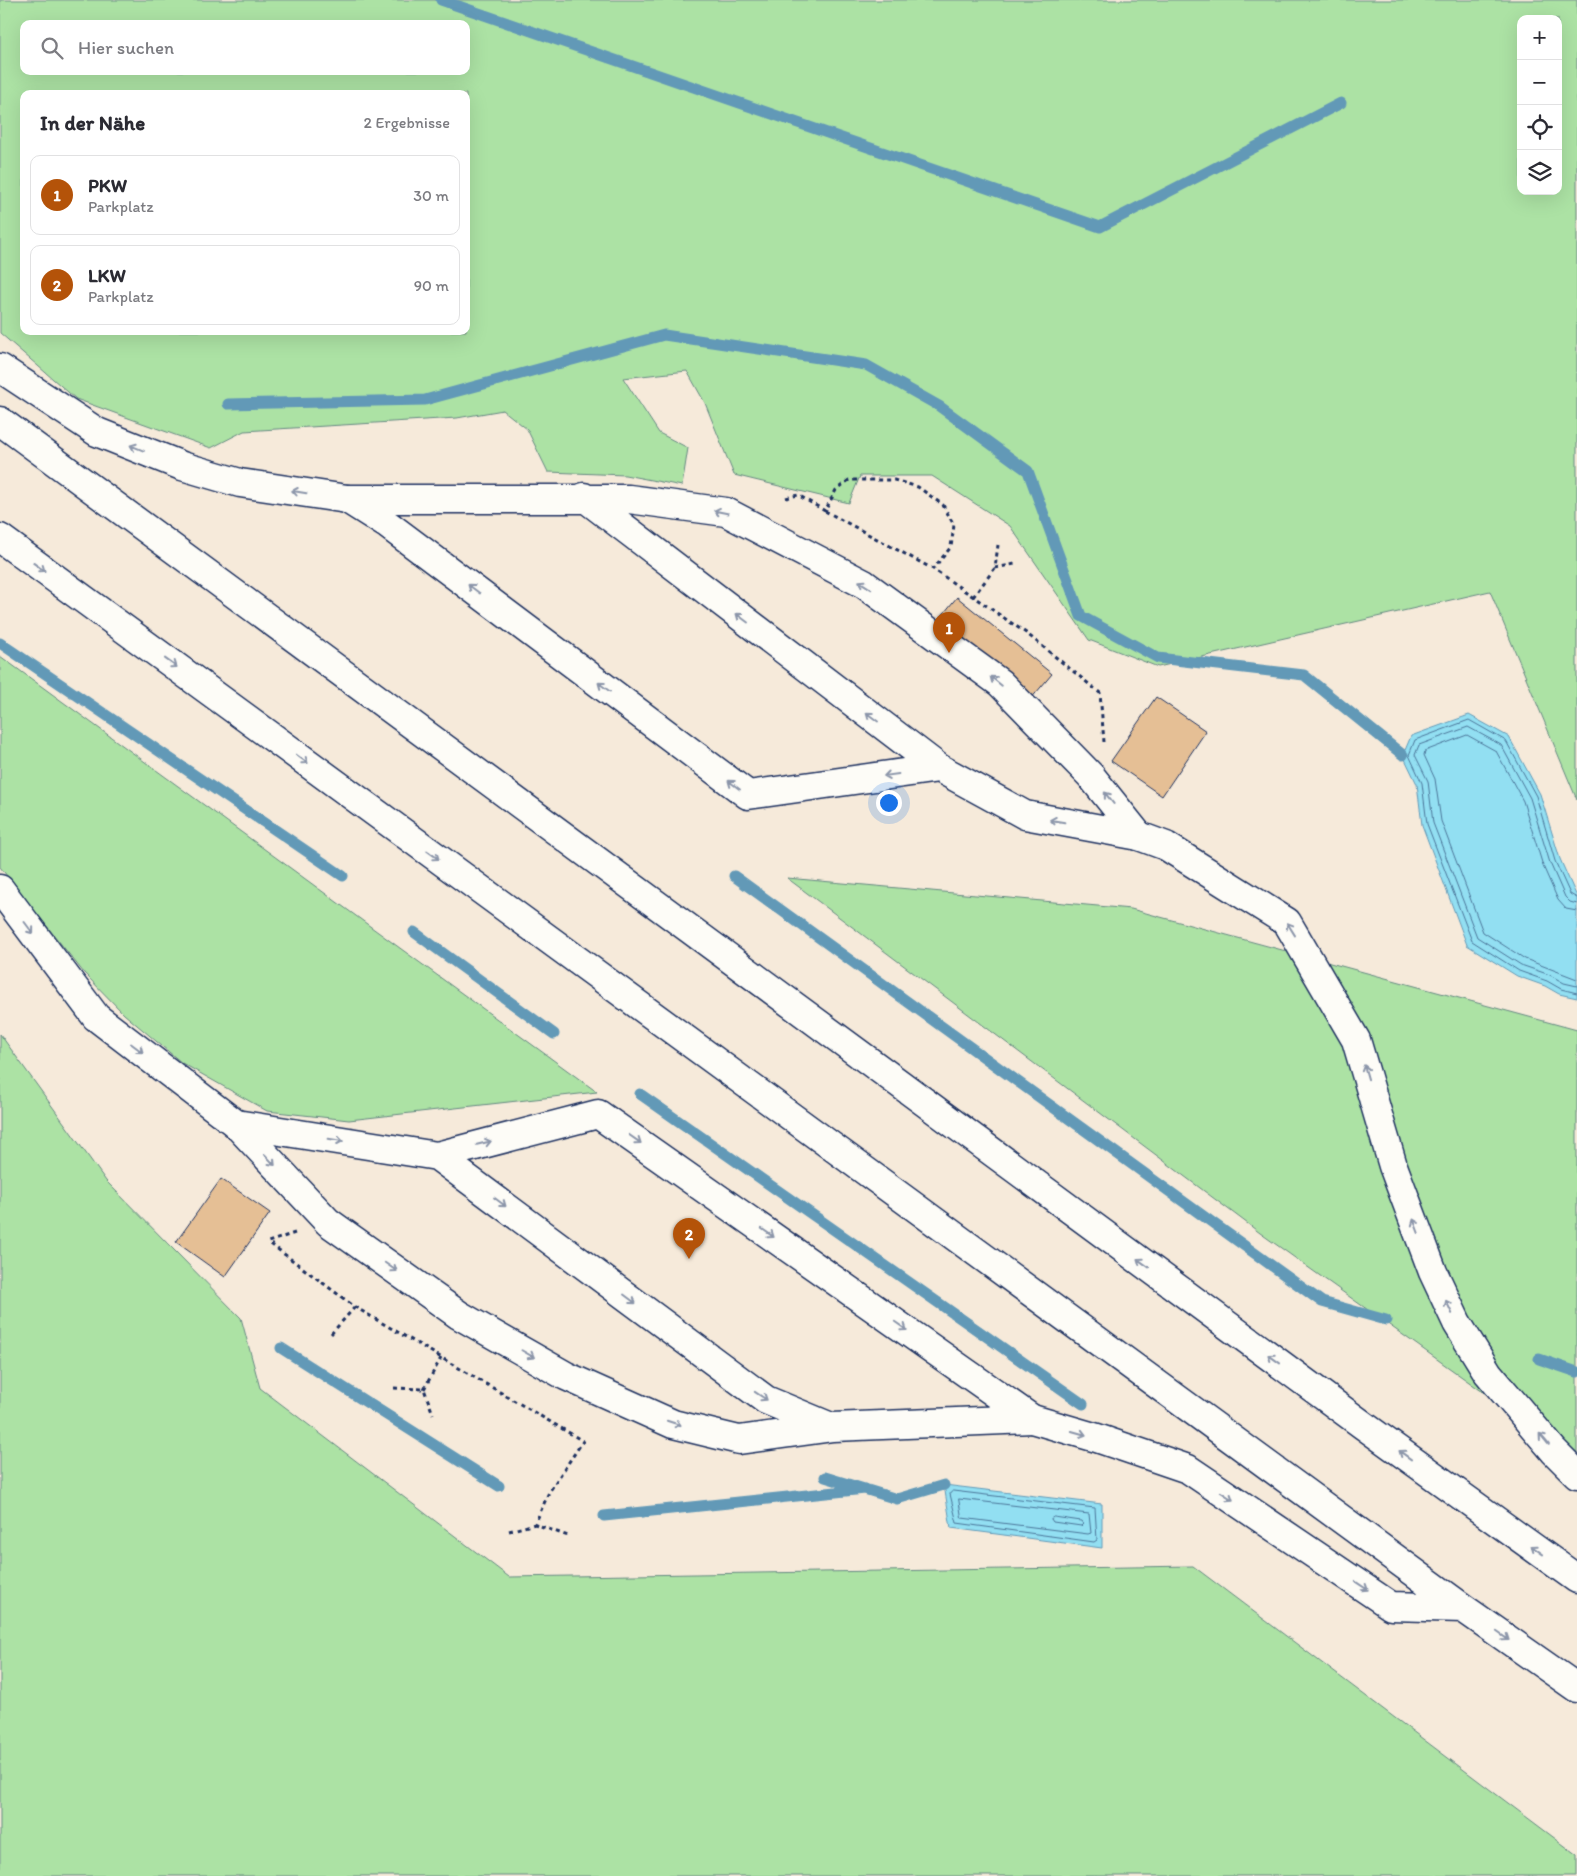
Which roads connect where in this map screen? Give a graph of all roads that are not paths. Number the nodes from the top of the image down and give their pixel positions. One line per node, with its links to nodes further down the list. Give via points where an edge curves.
1 (0, 368): 4 (main road, one-way to 1, via 240,483 182,466 96,432)
2 (0, 421): 14 (main road, one-way to 2)
3 (584, 497): 4 (main road); 6 (main road, one-way to 3); 7 (main road, one-way to 3, via 1096,781 1000,683 864,584 726,512 629,499)
4 (347, 499): 6 (main road, one-way to 4, via 748,795 388,525)
5 (0, 538): 15 (main road, one-way to 15)
6 (940, 768): 7 (main road, one-way to 6, via 1024,815)
7 (1139, 836): 13 (main road, one-way to 7, via 1488,1373 1456,1324 1393,1166 1356,1040 1287,922 1166,846)
8 (0, 890): 9 (main road, one-way to 9, via 96,1017)
9 (236, 1124): 10 (main road, one-way to 10); 12 (main road, one-way to 12, via 328,1222 459,1315 566,1376 673,1424 739,1440)
10 (437, 1156): 11 (main road, one-way to 11, via 598,1114); 12 (main road, one-way to 12, via 766,1400)
11 (1032, 1419): 12 (main road); 15 (main road, one-way to 15, via 1188,1469 1391,1606)
12 (834, 1428)
13 (1577, 1474)
14 (1577, 1579)
15 (1463, 1608): 16 (main road, one-way to 16)
16 (1577, 1688)

